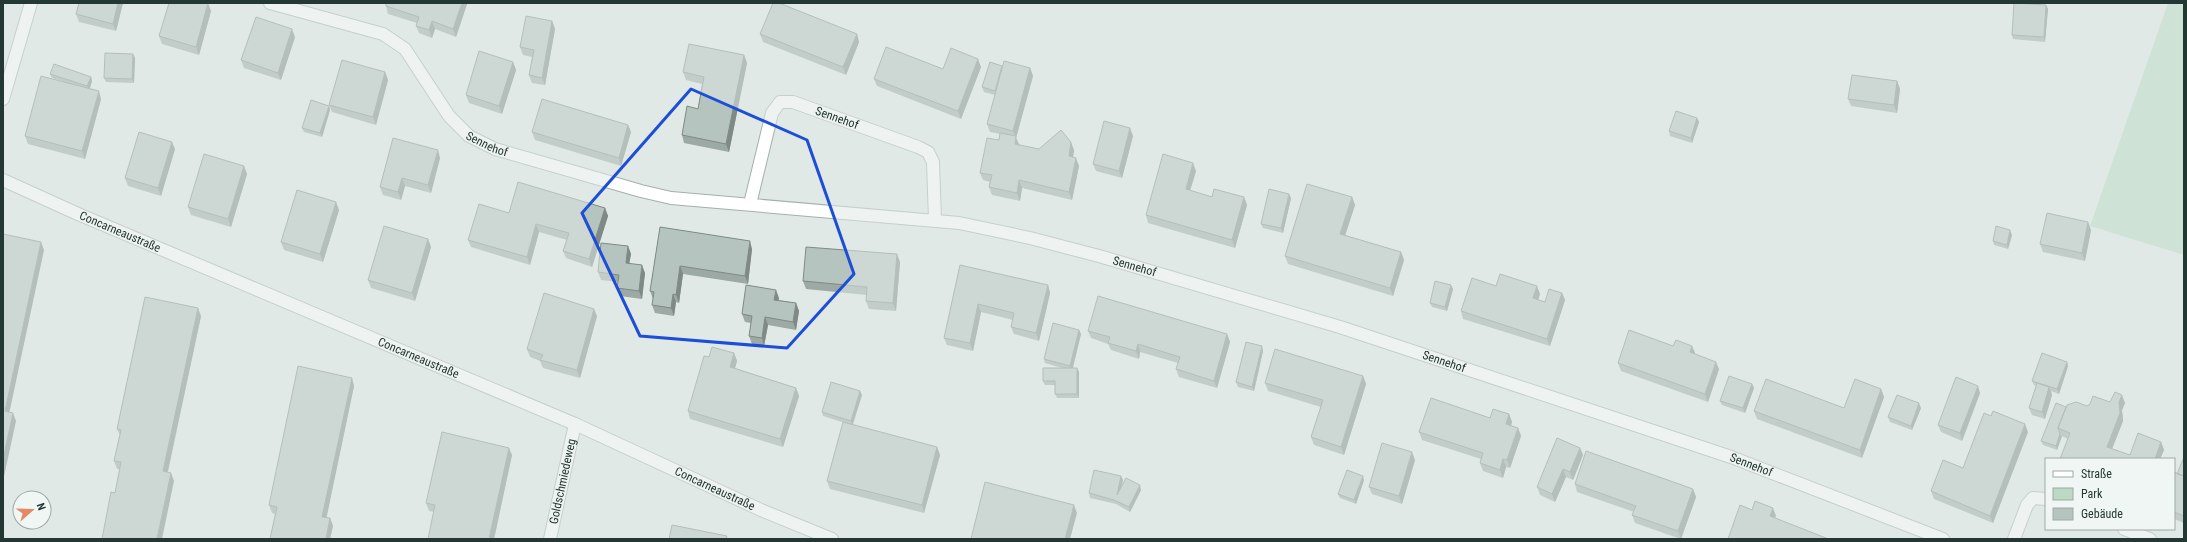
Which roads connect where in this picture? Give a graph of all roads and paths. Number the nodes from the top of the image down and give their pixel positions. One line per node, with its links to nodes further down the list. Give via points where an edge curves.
1 (31, 3): 3 (street)
2 (270, 3): 5 (street, Sennehof, via 383,34 405,49 449,116 469,136 495,150 641,192 671,198)
3 (3, 100)
4 (3, 180): 7 (street, Concarneaustraße)
5 (750, 204): 6 (street, Sennehof); 6 (street, Sennehof, via 772,113 780,102 793,102 928,152 933,162)
6 (934, 220): 12 (street, Sennehof, via 1030,238 1100,256 1340,327 1724,455)
7 (575, 424): 10 (street, Goldschmiedeweg); 11 (street, Concarneaustraße, via 761,510)
8 (2045, 499): 13 (street, via 2033,498 2027,505)
9 (2127, 530): 14 (street)
10 (550, 539)
11 (832, 539)
12 (1943, 539)
13 (2014, 539)
14 (2150, 539)

